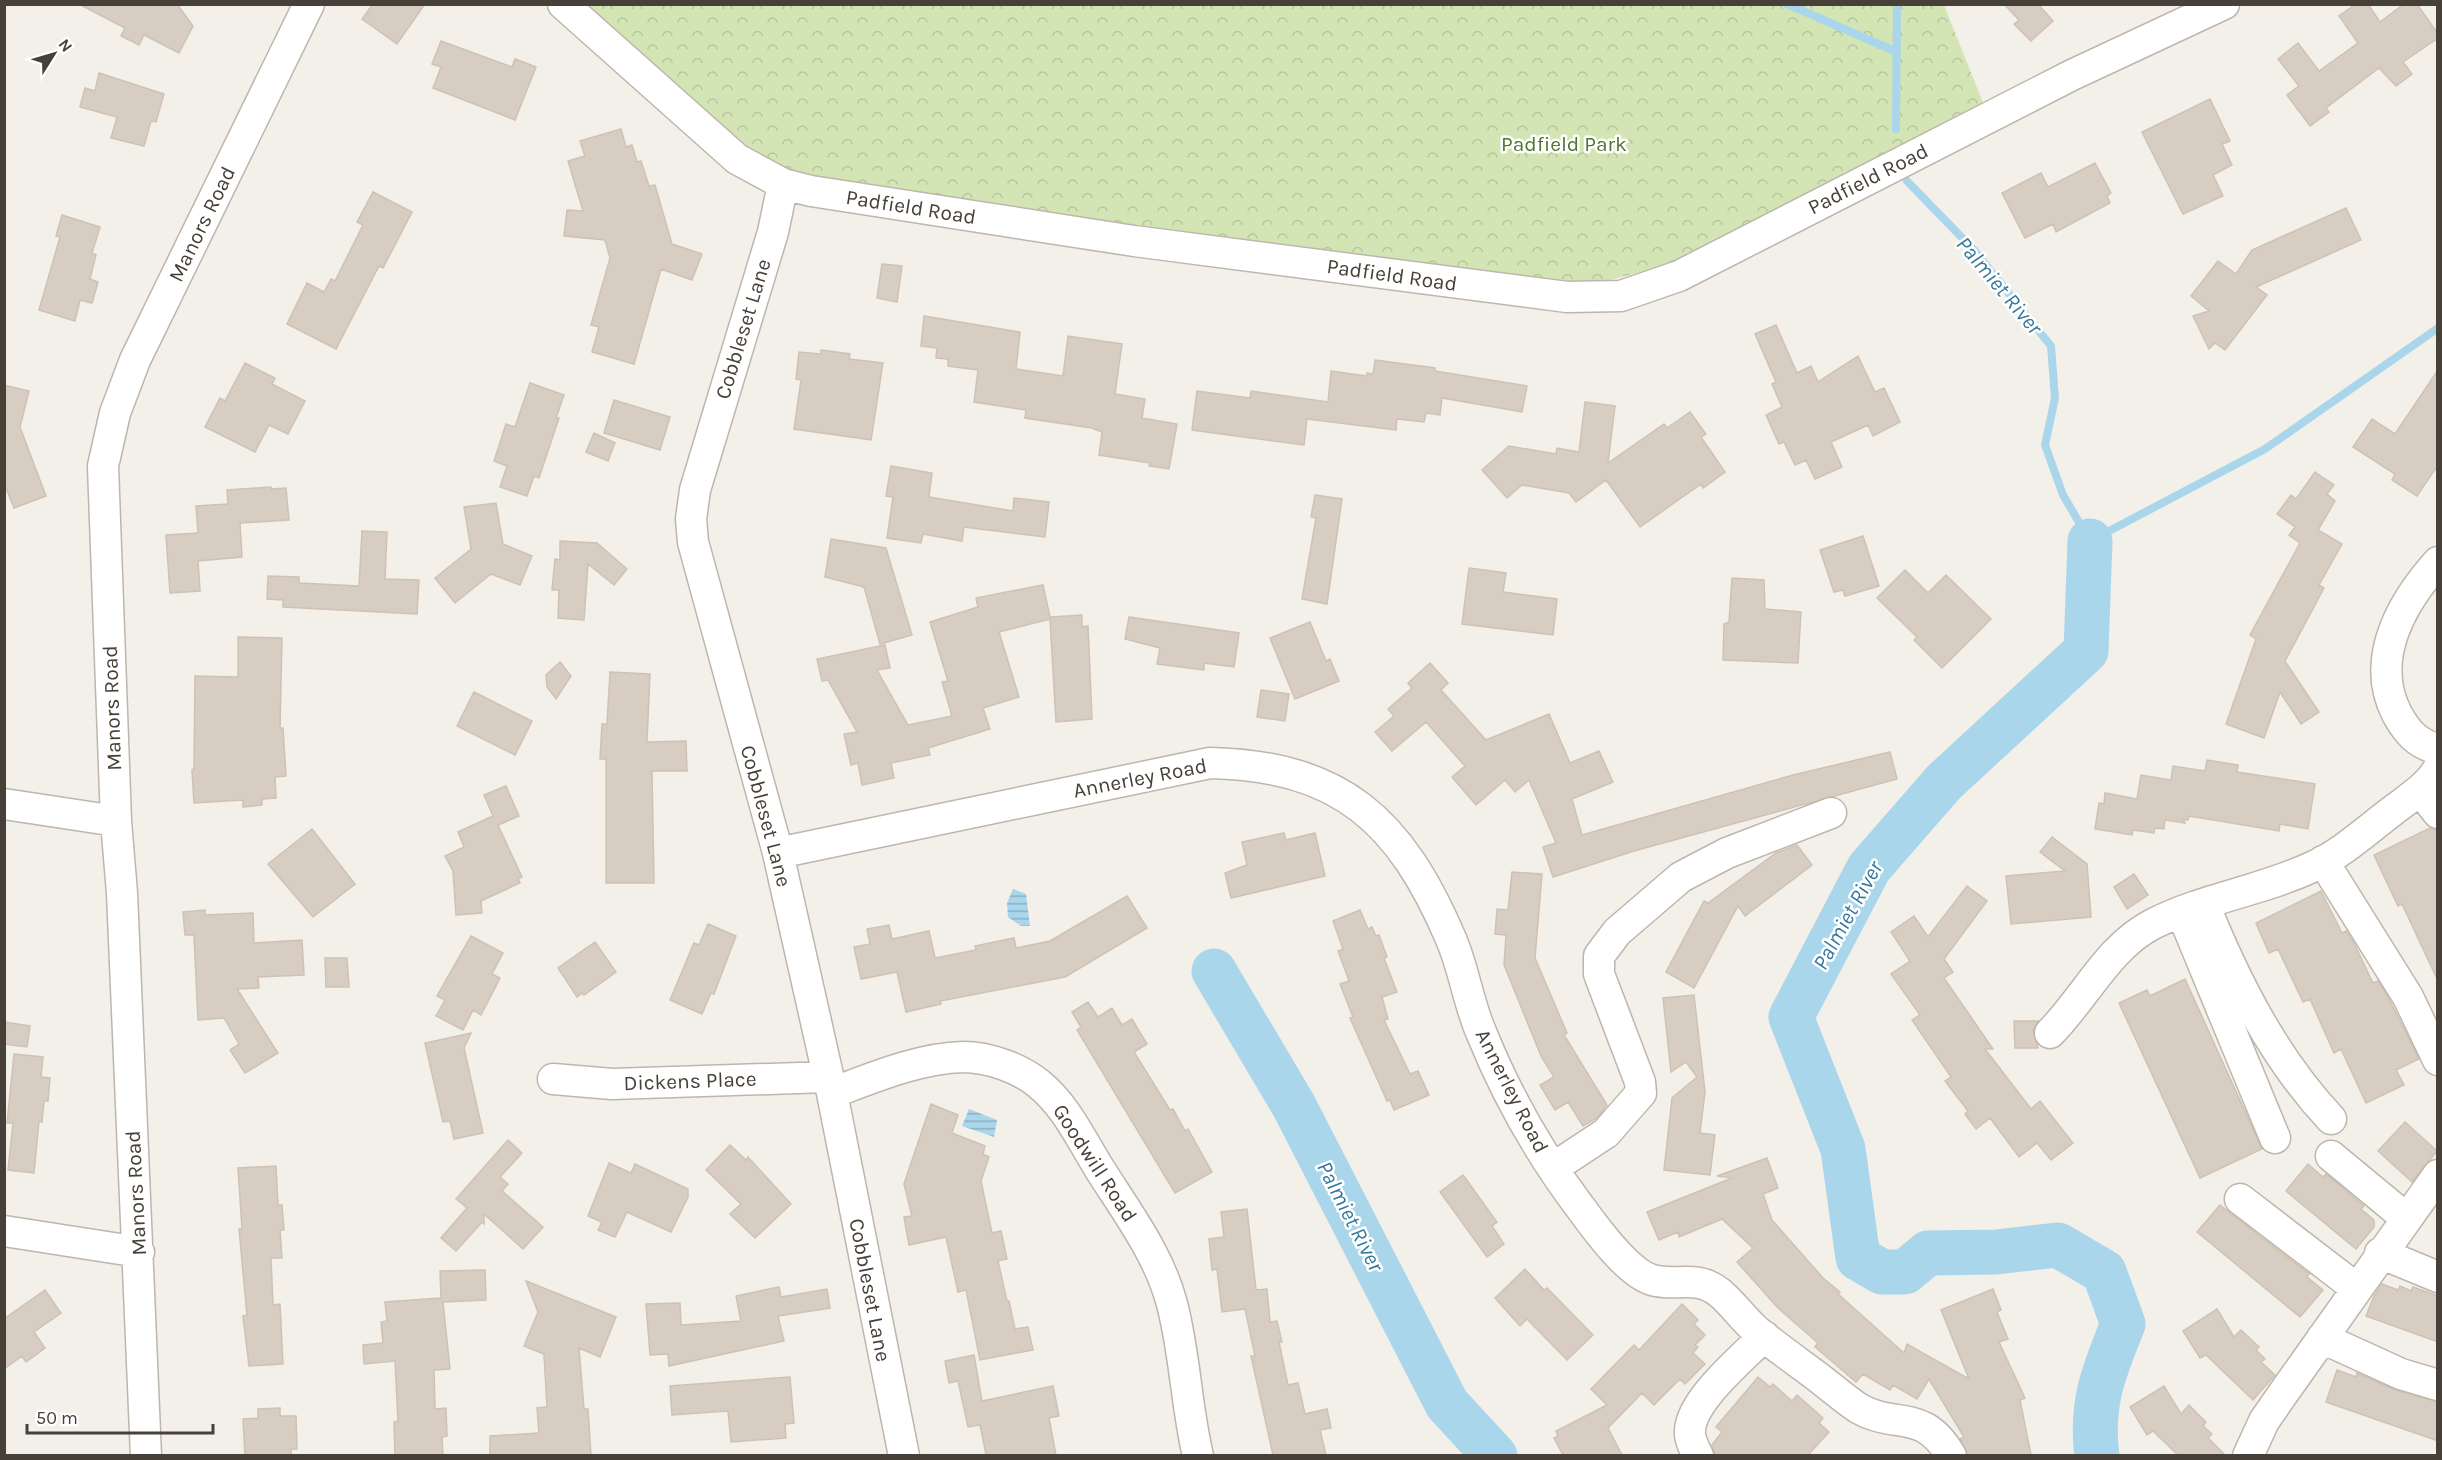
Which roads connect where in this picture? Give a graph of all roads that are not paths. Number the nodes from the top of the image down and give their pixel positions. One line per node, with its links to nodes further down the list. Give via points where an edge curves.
1 (309, 4): 11 (street, Manors Road, via 135,360 109,434 103,466)
2 (563, 4): 4 (street, Padfield Road, via 718,143 755,170)
3 (2224, 4): 4 (street, Padfield Road, via 2072,75 1679,276 1621,296 1568,297 1297,262 892,205)
4 (783, 184): 12 (street, Cobbleset Lane, via 773,232 695,490 691,519 696,562)
5 (2438, 562): 6 (street, via 2419,583 2400,616 2385,674 2394,709 2405,729 2427,747)
6 (2438, 749)
7 (2429, 779): 10 (street); 13 (street, via 2354,841)
8 (4, 804): 11 (street)
9 (1832, 813): 22 (street, via 1727,853 1689,872 1617,932 1599,956 1599,974 1641,1093 1606,1133)
10 (2438, 813)
11 (116, 820): 27 (street, Manors Road)
12 (778, 853): 18 (street, Cobbleset Lane); 22 (street, Annerley Road, via 1210,763 1268,766 1326,785 1367,811 1401,850 1426,889 1452,940 1480,1031 1523,1120)
13 (2323, 861): 14 (street); 16 (street, via 2408,997)
14 (2193, 908): 15 (street, via 2137,934 2114,955); 19 (street, via 2258,1018 2300,1082); 20 (street)
15 (2050, 1033)
16 (2438, 1060)
17 (553, 1079): 18 (street, Dickens Place, via 612,1084)
18 (830, 1085): 35 (street, Cobbleset Lane); 36 (street, Goodwill Road, via 963,1057 1012,1068 1058,1102 1146,1243 1164,1281 1180,1339)
19 (2331, 1119)
20 (2275, 1138)
21 (2331, 1156): 25 (street)
22 (1553, 1168): 31 (street, Annerley Road, via 1580,1208 1627,1263 1650,1279 1703,1283)
23 (2437, 1177): 25 (street)
24 (2240, 1199): 30 (street)
25 (2406, 1218): 28 (street)
26 (4, 1231): 27 (street)
27 (139, 1252): 34 (street, Manors Road)
28 (2380, 1253): 29 (street); 30 (street)
29 (2438, 1277)
30 (2356, 1288): 32 (street)
31 (1764, 1336): 37 (street, via 1715,1386 1692,1418 1689,1432); 38 (street, Annerley Road, via 1859,1408 1924,1426 1936,1434)
32 (2322, 1338): 33 (street, via 2401,1374); 39 (street, via 2264,1421)
33 (2438, 1385)
34 (146, 1455)
35 (904, 1455)
36 (1198, 1455)
37 (1698, 1455)
38 (1950, 1455)
39 (2248, 1455)

